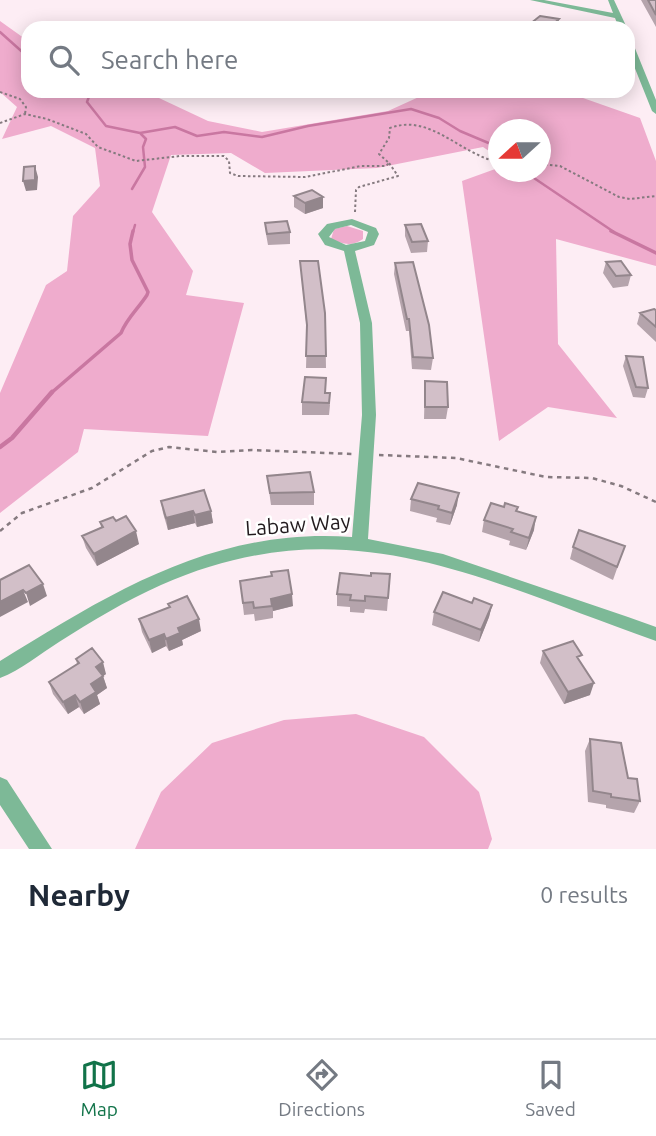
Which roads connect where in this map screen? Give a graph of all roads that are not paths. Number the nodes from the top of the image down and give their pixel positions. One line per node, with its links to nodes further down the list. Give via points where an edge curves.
1 (533, 0): 3 (street)
2 (611, 0): 3 (street)
3 (618, 16): 4 (street)
4 (620, 21)
5 (635, 58): 6 (street)
6 (653, 94): 7 (street)
7 (656, 111)
8 (349, 249): 8 (street, via 333,246 323,234 331,226 352,222 374,234 365,246); 9 (street, via 367,336 369,415)
9 (360, 543): 10 (street, Labaw Way, via 442,559); 11 (street, Labaw Way, via 275,546 187,567 126,594)
10 (656, 634)
11 (0, 670)
12 (0, 788): 13 (street)
13 (41, 849)

